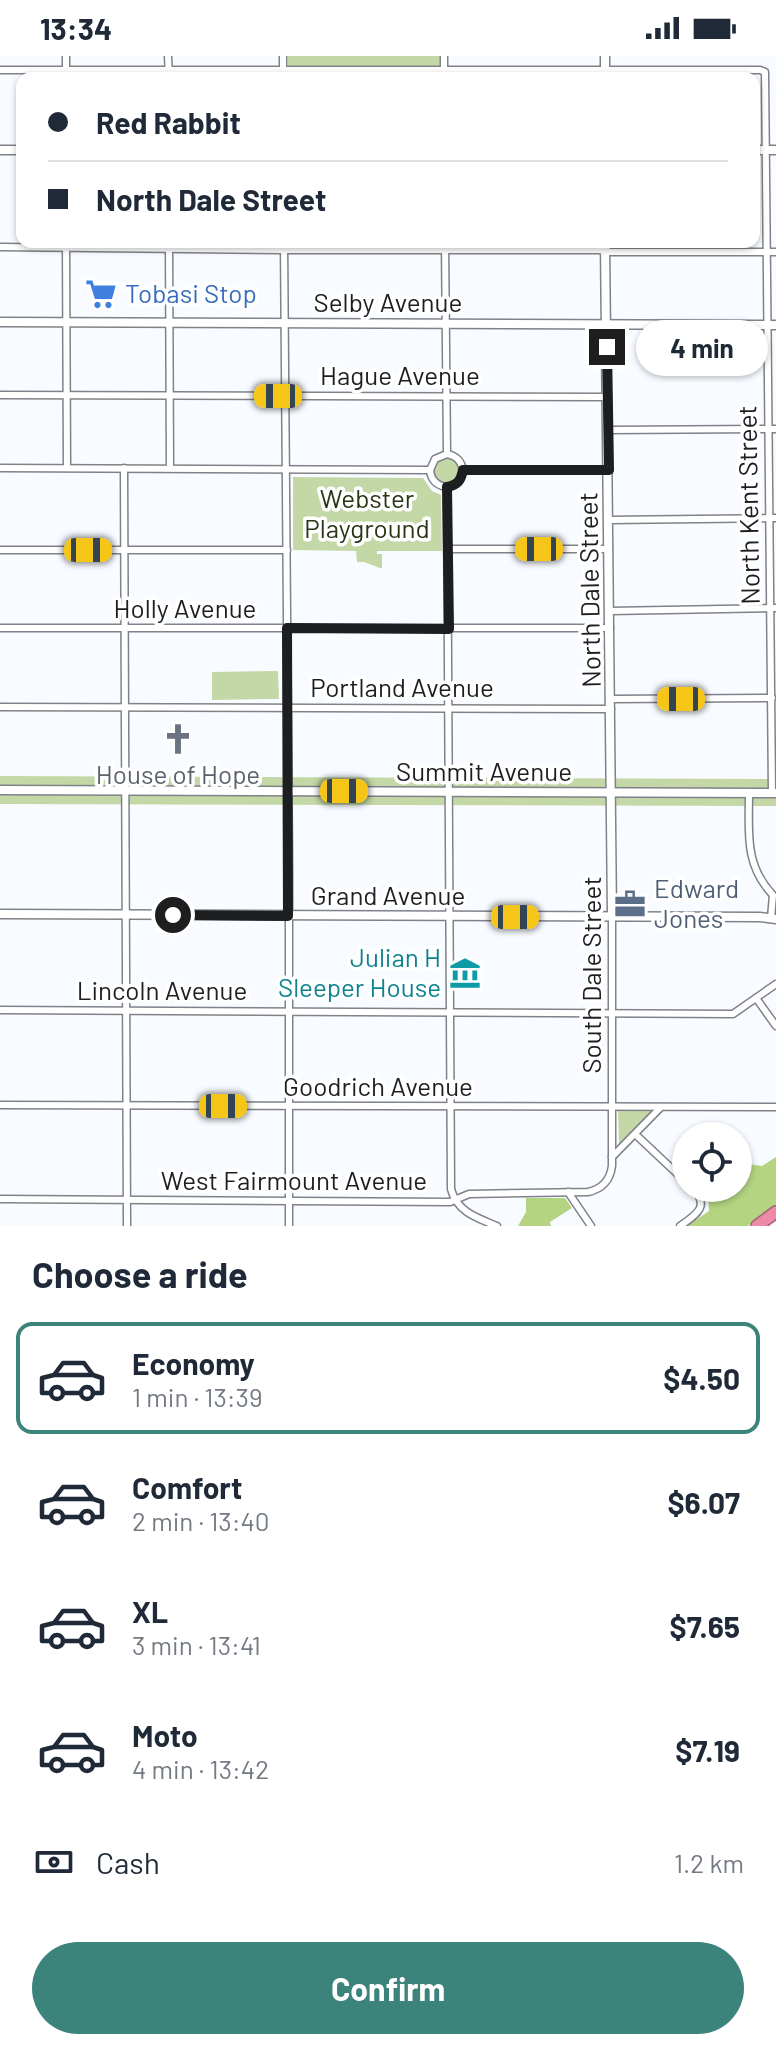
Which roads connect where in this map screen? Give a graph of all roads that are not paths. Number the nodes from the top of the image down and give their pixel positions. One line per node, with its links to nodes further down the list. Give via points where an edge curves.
1 (0, 70): 2 (street)
2 (33, 72)
3 (682, 72): 4 (street, North Kent Street, via 765,72)
4 (771, 150): 13 (street, North Kent Street)
5 (66, 248): 16 (street)
6 (169, 248): 17 (street)
7 (284, 248): 18 (street)
8 (348, 248): 12 (street)
9 (566, 248): 12 (street)
10 (606, 248): 20 (street, North Dale Street)
11 (638, 248): 13 (street)
12 (445, 251): 19 (street)
13 (766, 252): 14 (street); 21 (street, North Kent Street)
14 (776, 252)
15 (0, 322): 16 (street, Selby Avenue)
16 (67, 323): 17 (street, Selby Avenue); 23 (street)
17 (170, 323): 18 (street, Selby Avenue); 24 (street)
18 (284, 323): 19 (street, Selby Avenue); 25 (street)
19 (446, 324): 20 (street, Selby Avenue); 26 (street)
20 (607, 324): 21 (street, Selby Avenue); 27 (street, North Dale Street)
21 (772, 325): 28 (street, North Kent Street)
22 (0, 395): 23 (street, Hague Avenue)
23 (67, 395): 24 (street, Hague Avenue); 32 (street)
24 (170, 395): 25 (street, Hague Avenue); 34 (street)
25 (286, 396): 26 (street, Hague Avenue); 35 (street)
26 (446, 396): 27 (street, Hague Avenue); 30 (street)
27 (608, 397): 29 (street, North Dale Street)
28 (772, 429): 29 (street); 40 (street, North Kent Street)
29 (608, 430): 38 (street, North Dale Street)
30 (447, 454): 36 (street, via 435,459); 37 (street, via 461,462)
31 (0, 468): 32 (street)
32 (67, 468): 33 (street)
33 (124, 468): 34 (street); 45 (street)
34 (170, 468): 35 (street)
35 (286, 469): 36 (street); 46 (street)
36 (430, 470): 39 (street, via 437,484)
37 (463, 470): 38 (street); 39 (street, via 460,481)
38 (609, 470): 41 (street, North Dale Street)
39 (447, 487): 42 (street)
40 (773, 518): 41 (street); 47 (street, North Kent Street)
41 (609, 520): 43 (street, North Dale Street)
42 (448, 549): 43 (street); 53 (street)
43 (609, 549): 48 (street, North Dale Street)
44 (0, 550): 45 (street)
45 (125, 550): 46 (street); 52 (street)
46 (287, 550): 50 (street)
47 (773, 608): 48 (street); 54 (street, North Kent Street)
48 (610, 611): 51 (street, North Dale Street)
49 (0, 628): 52 (street, Holly Avenue)
50 (287, 628): 52 (street, Holly Avenue); 53 (street, Holly Avenue); 57 (street)
51 (610, 628): 53 (street, Holly Avenue); 55 (street, North Dale Street)
52 (125, 629): 58 (street)
53 (449, 629): 59 (street)
54 (774, 698): 55 (street); 67 (street, North Kent Street)
55 (611, 699): 60 (street, North Dale Street)
56 (0, 707): 58 (street, Portland Avenue)
57 (288, 707): 58 (street, Portland Avenue); 59 (street, Portland Avenue); 63 (street)
58 (126, 708): 62 (street)
59 (449, 708): 60 (street, Portland Avenue); 64 (street)
60 (611, 709): 65 (street, North Dale Street)
61 (0, 790): 62 (street, Summit Avenue)
62 (126, 791): 63 (street, Summit Avenue); 70 (street)
63 (288, 791): 64 (street, Summit Avenue); 71 (street)
64 (450, 792): 65 (street, Summit Avenue); 72 (street)
65 (611, 793): 66 (street, Summit Avenue); 73 (street, South Dale Street)
66 (749, 793): 67 (street, Summit Avenue); 68 (street, via 752,862)
67 (774, 793)
68 (774, 896): 74 (street)
69 (0, 914): 70 (street, Grand Avenue)
70 (126, 915): 71 (street, Grand Avenue); 78 (street)
71 (288, 916): 72 (street, Grand Avenue); 79 (street)
72 (450, 916): 73 (street, Grand Avenue); 80 (street)
73 (612, 917): 74 (street, Grand Avenue); 81 (street, South Dale Street)
74 (773, 918)
75 (776, 984): 76 (street, Lincoln Avenue)
76 (756, 998): 81 (street, Lincoln Avenue, via 733,1014); 82 (street)
77 (0, 1010): 78 (street, Lincoln Avenue)
78 (126, 1011): 79 (street, Lincoln Avenue); 84 (street)
79 (288, 1012): 80 (street, Lincoln Avenue); 85 (street)
80 (449, 1012): 81 (street, Lincoln Avenue); 86 (street)
81 (612, 1013): 87 (street, South Dale Street)
82 (776, 1026)
83 (0, 1105): 84 (street, Goodrich Avenue)
84 (127, 1105): 85 (street, Goodrich Avenue); 95 (street)
85 (288, 1106): 86 (street, Goodrich Avenue); 96 (street)
86 (450, 1107): 87 (street, Goodrich Avenue); 97 (street)
87 (612, 1107): 88 (street, Goodrich Avenue); 91 (street, South Dale Street)
88 (661, 1107): 89 (street, Goodrich Avenue); 90 (street)
89 (776, 1107)
90 (635, 1134): 91 (street); 92 (street)
91 (612, 1157): 93 (street, West Fairmount Avenue, via 602,1186)
92 (672, 1169)
93 (568, 1192): 97 (street, West Fairmount Avenue, via 469,1194); 103 (street)
94 (0, 1199): 95 (street, West Fairmount Avenue)
95 (127, 1199): 96 (street, West Fairmount Avenue); 100 (street)
96 (289, 1200): 97 (street, West Fairmount Avenue); 101 (street)
97 (455, 1200): 102 (street, via 467,1213)
98 (700, 1202): 104 (street, via 696,1215)
99 (776, 1212): 105 (highway)
100 (127, 1226)
101 (289, 1226)
102 (495, 1226)
103 (591, 1226)
104 (680, 1226)
105 (757, 1226)

